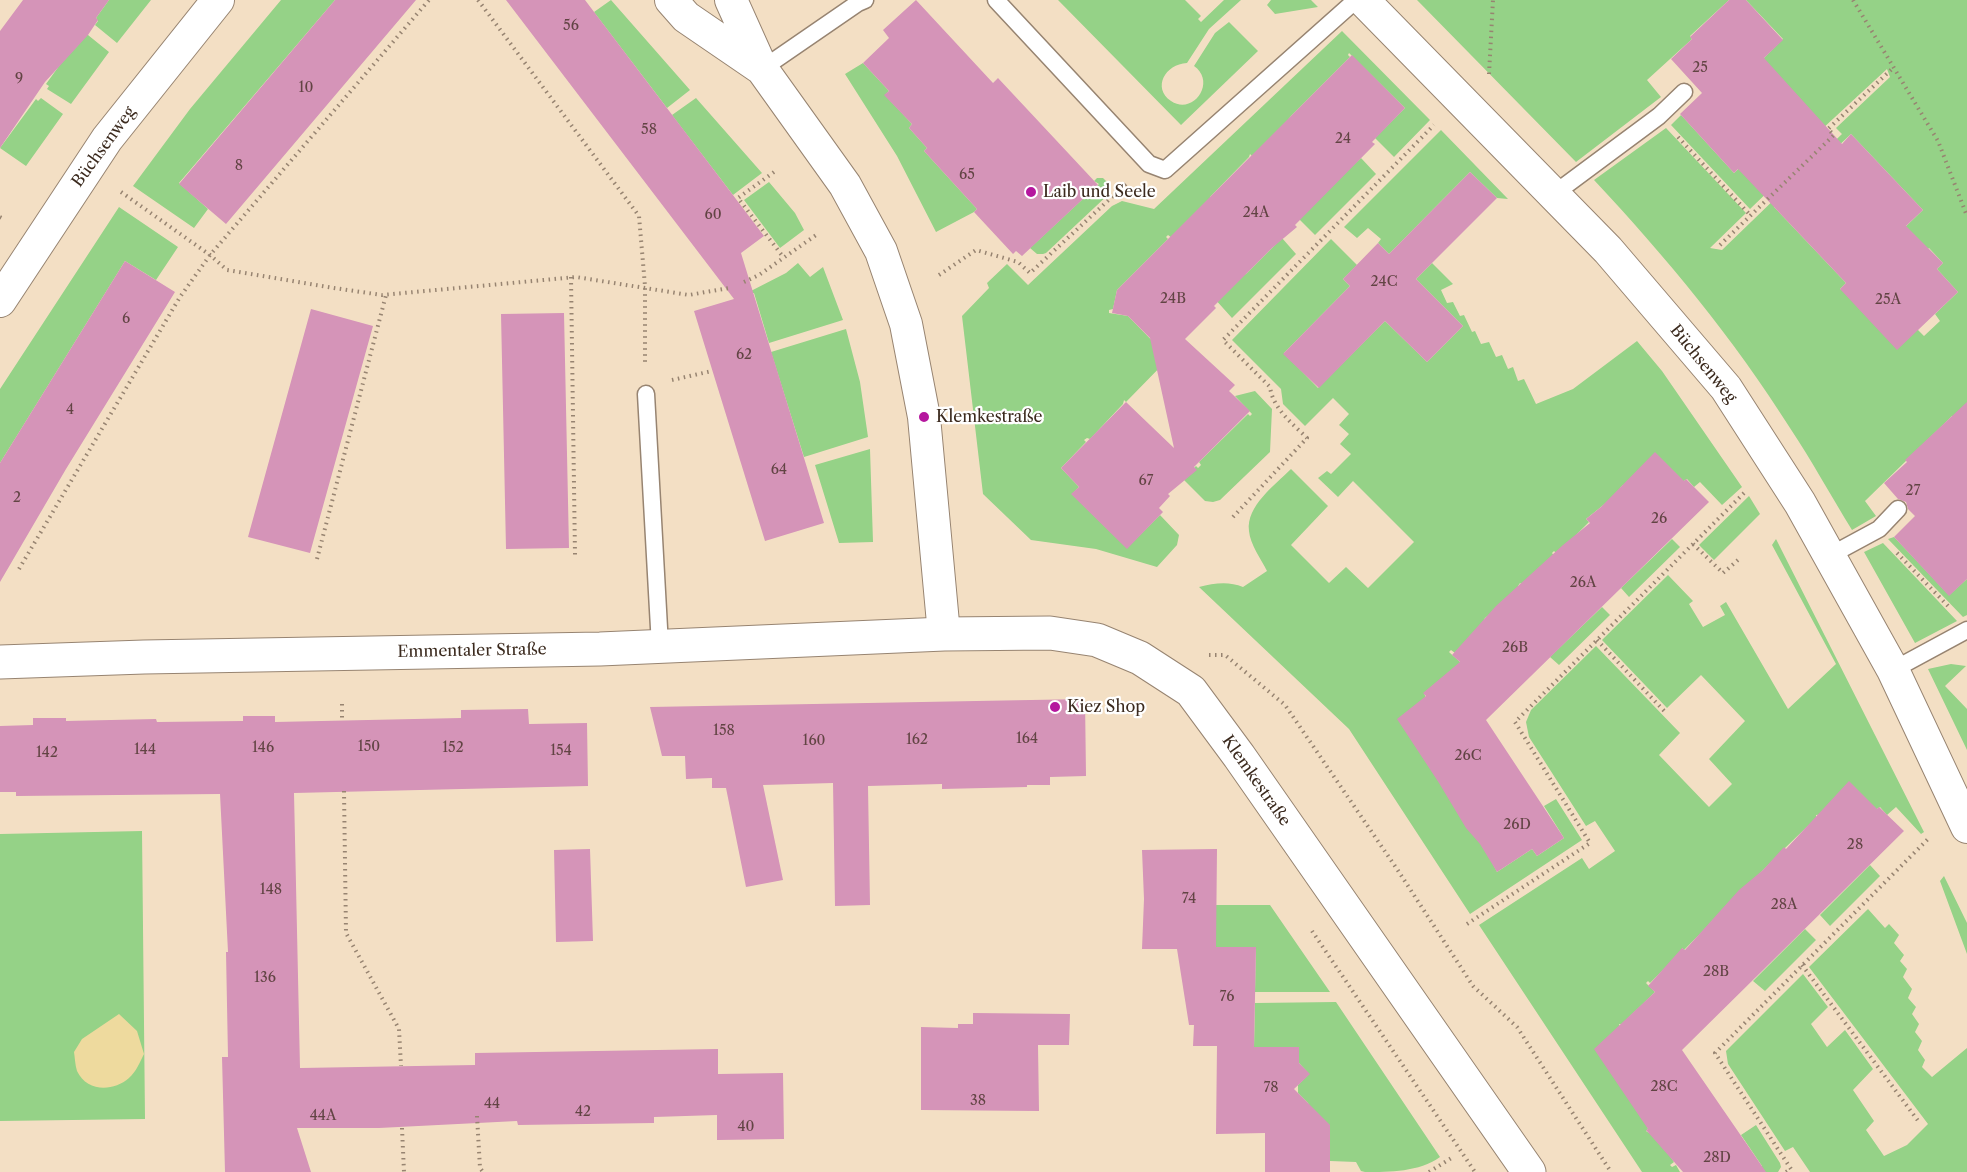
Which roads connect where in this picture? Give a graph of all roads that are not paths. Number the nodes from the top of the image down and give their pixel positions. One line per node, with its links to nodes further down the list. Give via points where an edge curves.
1 (218, 0): 11 (street, Büchsenweg, via 107,139)
2 (671, 0): 8 (street, via 686,18)
3 (730, 0): 8 (street)
4 (865, 0): 8 (lane)
5 (996, 0): 6 (lane, via 1149,164 1164,170)
6 (1356, 0)
7 (1363, 0): 10 (street, Büchsenweg)
8 (762, 69): 16 (street, via 845,185 881,251 906,324 924,417)
9 (1684, 92): 10 (lane, via 1659,116)
10 (1554, 194): 14 (street, Büchsenweg, via 1608,250 1726,388)
11 (0, 301)
12 (646, 390): 17 (lane)
13 (1898, 509): 14 (lane, via 1876,531)
14 (1829, 556): 19 (street, Büchsenweg)
15 (1967, 630): 19 (lane)
16 (944, 634): 17 (street, Emmentaler Straße); 21 (street, Klemkestraße, via 1050,633 1097,640 1140,658 1191,691)
17 (660, 646): 18 (street, Emmentaler Straße)
18 (0, 662)
19 (1893, 670): 20 (street, Büchsenweg)
20 (1967, 826)
21 (1528, 1172)

